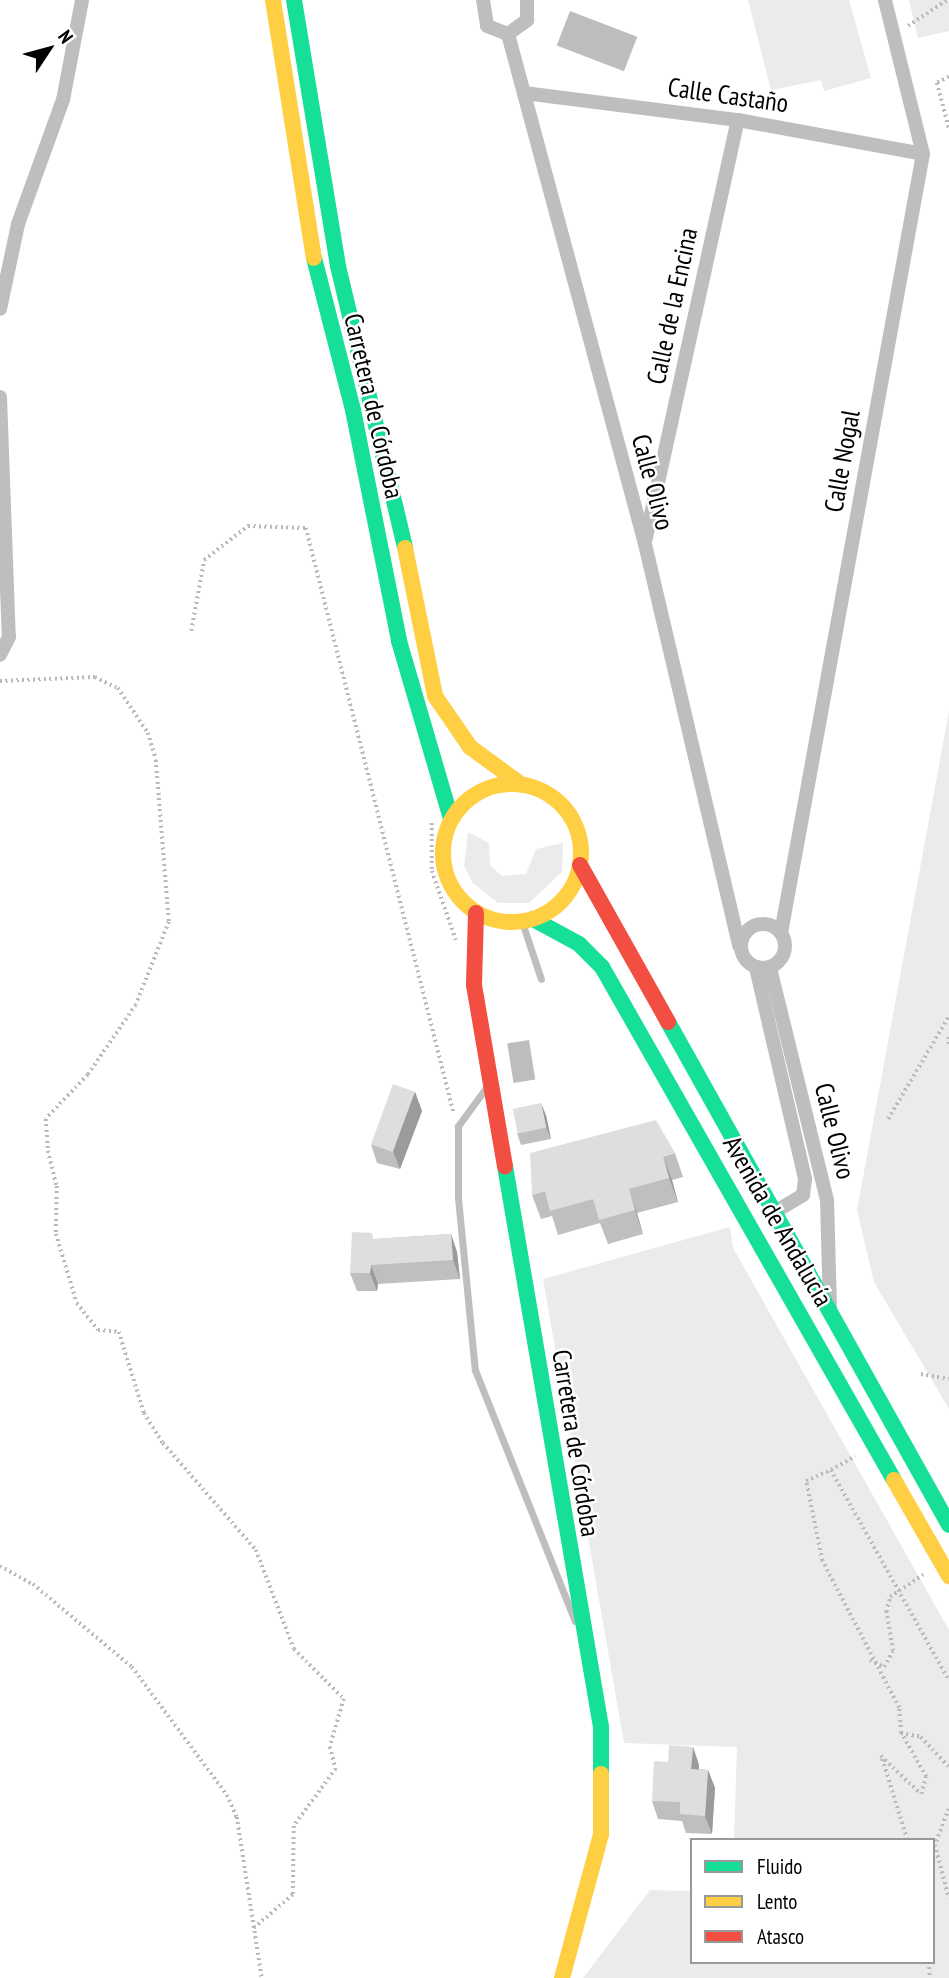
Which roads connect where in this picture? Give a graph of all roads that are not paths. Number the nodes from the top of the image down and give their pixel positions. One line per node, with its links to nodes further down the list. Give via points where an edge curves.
1 (82, 0): 11 (street, via 63,100 18,224)
2 (273, 0): 16 (main road, Carretera de Córdoba, via 314,258 353,410 399,641)
3 (294, 0): 15 (main road, Carretera de Córdoba, via 335,252 386,454 435,696 470,747)
4 (483, 0): 7 (street, via 487,26)
5 (527, 0): 7 (street, via 527,20)
6 (885, 0): 10 (street, Calle Nogal)
7 (508, 34): 8 (street, Calle Olivo)
8 (524, 93): 9 (street, Calle Castaño); 13 (street, Calle Olivo)
9 (738, 120): 10 (street, Calle Castaño); 13 (street, Calle de la Encina)
10 (923, 153): 20 (street, Calle Nogal)
11 (0, 309)
12 (0, 397): 14 (street, via 9,637)
13 (645, 544): 21 (street, Calle Olivo)
14 (0, 655)
15 (522, 785): 16 (main road, via 481,791); 17 (main road, via 543,791 574,822)
16 (451, 819): 18 (main road, via 444,839 446,870 460,899)
17 (580, 865): 19 (main road, via 560,903); 25 (main road, Avenida de Andalucía)
18 (476, 913): 19 (main road); 24 (main road, Carretera de Córdoba, via 474,985)
19 (527, 920): 23 (lane); 29 (main road, Avenida de Andalucía, via 579,944 608,976)
20 (781, 933): 21 (street, via 756,924); 22 (street, Calle Nogal, via 786,946)
21 (739, 946): 22 (street)
22 (763, 968): 25 (street, Calle Olivo, via 805,1180 803,1195); 26 (street, Calle Olivo, via 827,1200)
23 (541, 979)
24 (491, 1082): 30 (main road, Carretera de Córdoba); 30 (lane, via 458,1126 458,1198 475,1370)
25 (775, 1212): 26 (main road, Avenida de Andalucía)
26 (830, 1310): 27 (main road, Avenida de Andalucía)
27 (944, 1504): 28 (main road, Avenida de Andalucía)
28 (949, 1525)
29 (949, 1577)
30 (584, 1643): 31 (main road, Carretera de Córdoba, via 601,1727 601,1834)
31 (562, 1978)

